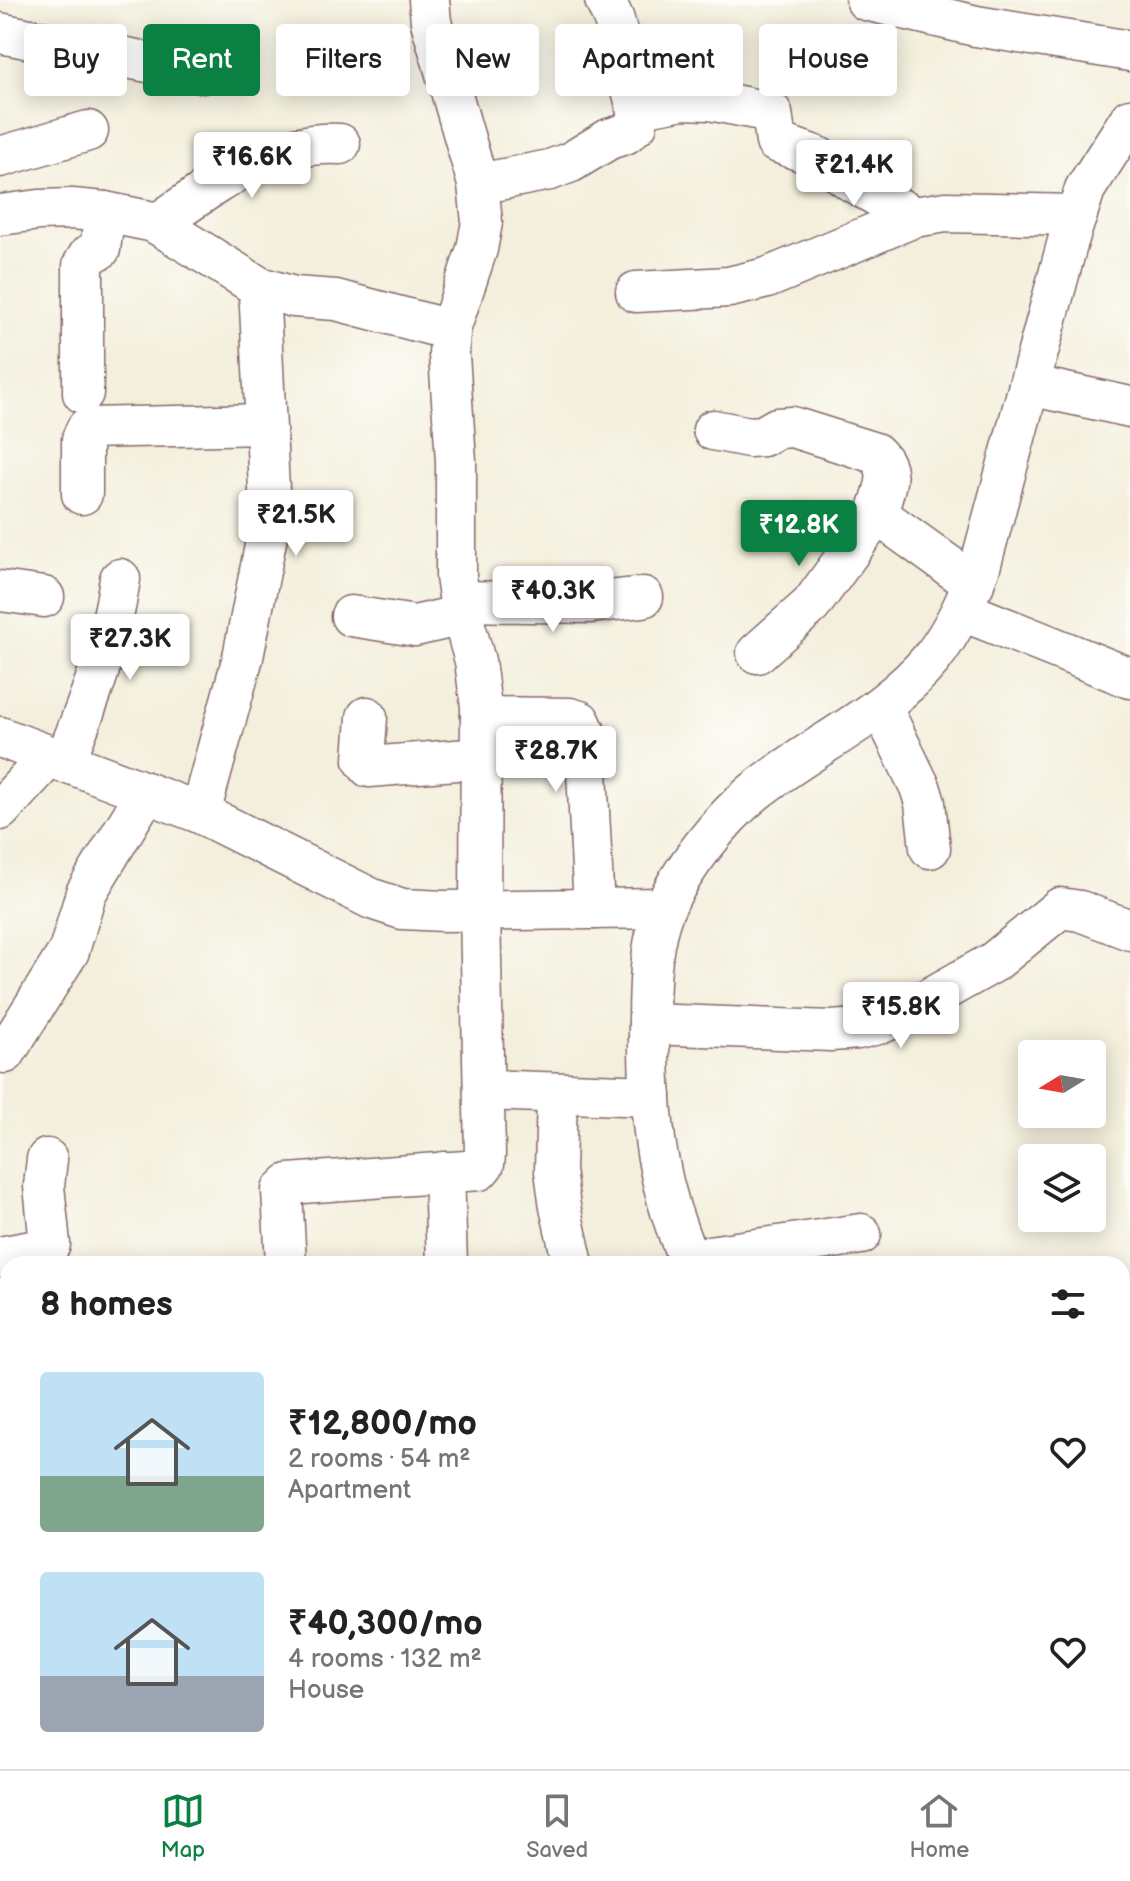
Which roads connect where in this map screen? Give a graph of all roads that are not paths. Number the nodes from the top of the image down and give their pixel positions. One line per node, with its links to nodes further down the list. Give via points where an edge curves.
1 (429, 0): 12 (street)
2 (605, 0): 7 (street)
3 (866, 0): 5 (street, via 976,26)
4 (0, 33): 6 (street)
5 (1130, 51)
6 (143, 61)
7 (636, 108): 12 (street, via 632,130 571,162); 16 (street, via 683,99 772,113 776,142 818,157)
8 (1130, 119): 15 (street, via 1085,189)
9 (88, 131): 11 (street)
10 (340, 144): 17 (street, via 315,143 276,152 243,167)
11 (0, 157)
12 (478, 184): 20 (street, via 482,222 477,249)
13 (105, 212): 14 (street); 17 (street); 22 (street, via 100,249 83,265)
14 (0, 215)
15 (1077, 215): 16 (street, via 946,212); 21 (street)
16 (914, 217): 19 (street, via 767,278 729,287)
17 (157, 224): 18 (street)
18 (259, 287): 20 (street, via 294,297 336,300); 24 (street)
19 (636, 292)
20 (450, 330): 33 (street)
21 (1029, 385): 23 (street); 32 (street)
22 (83, 393)
23 (1130, 407)
24 (265, 424): 26 (street, via 87,428 82,439); 45 (street, via 268,531 243,657)
25 (713, 430): 27 (street, via 749,437 792,427 875,453 887,470)
26 (82, 494)
27 (877, 514): 32 (street); 35 (street, via 811,605)
28 (120, 579): 42 (street, via 113,628 93,693)
29 (0, 591): 30 (street)
30 (44, 597)
31 (643, 597): 33 (street)
32 (968, 597): 36 (street); 37 (street, via 932,658)
33 (461, 608): 34 (street, via 415,626); 39 (street, via 475,661)
34 (351, 616)
35 (757, 653)
36 (1130, 678)
37 (881, 706): 46 (street, via 920,787); 47 (street, via 754,792 722,822)
38 (367, 717): 41 (street, via 364,760 369,767)
39 (481, 717): 41 (street); 48 (street, via 580,721 585,732)
40 (0, 737): 42 (street)
41 (481, 758): 49 (street)
42 (57, 760): 43 (street); 44 (street)
43 (146, 793): 45 (street); 52 (street, via 86,893 69,951)
44 (0, 810)
45 (200, 813): 49 (street, via 372,899 402,909)
46 (930, 848)
47 (664, 908): 48 (street); 51 (street, via 650,971)
48 (594, 909): 49 (street)
49 (480, 910): 53 (street)
50 (1130, 930): 51 (street, via 1060,908 994,962 882,1023 858,1029)
51 (649, 1024): 55 (street)
52 (5, 1053)
53 (484, 1090): 54 (street); 57 (street, via 484,1164 479,1170)
54 (557, 1093): 55 (street); 62 (street, via 555,1171)
55 (651, 1096): 63 (street, via 655,1157 671,1219)
56 (47, 1159): 59 (street, via 50,1244)
57 (444, 1172): 60 (street, via 289,1184 281,1203); 61 (street)
58 (861, 1234): 64 (street)
59 (5, 1256)
60 (285, 1256)
61 (447, 1256)
62 (571, 1256)
63 (687, 1256)
64 (727, 1256)

